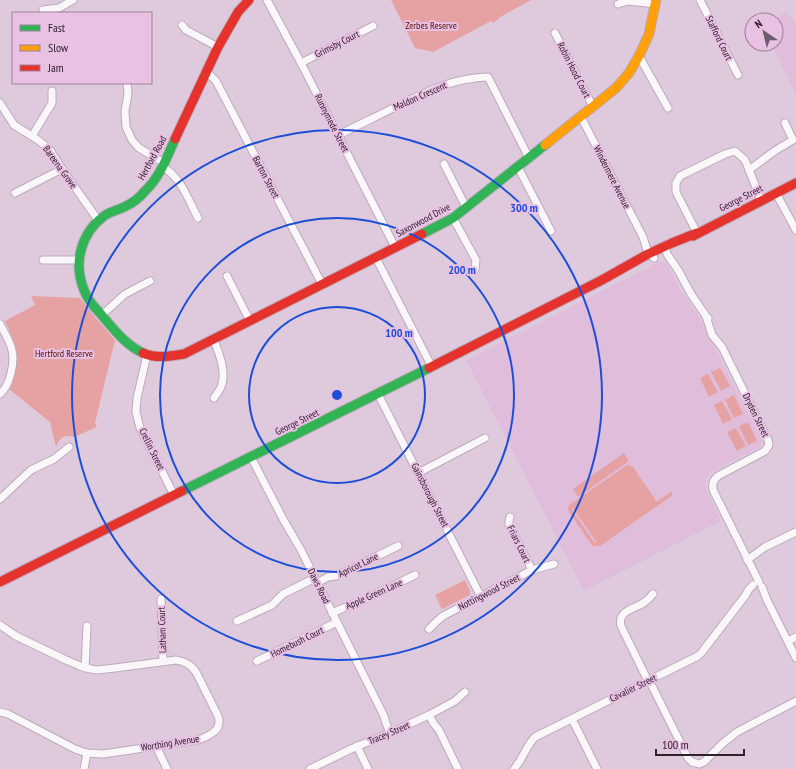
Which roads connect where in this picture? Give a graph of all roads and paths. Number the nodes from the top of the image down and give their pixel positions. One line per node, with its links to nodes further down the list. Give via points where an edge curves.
1 (73, 0): 7 (street, via 59,8)
2 (249, 0): 11 (street, Hertford Road, via 238,12)
3 (267, 0): 13 (street, Runnymede Street)
4 (700, 0): 15 (street, Stafford Court)
5 (656, 2): 6 (street, via 628,1); 12 (street, Saxonwood Drive, via 649,34)
6 (618, 4)
7 (44, 10)
8 (182, 25): 11 (street, via 186,30)
9 (373, 26): 13 (street, Grimsby Court)
10 (555, 33): 19 (street, Robin Hood Court)
11 (218, 47): 14 (street, Hertford Road)
12 (639, 56): 19 (street, Saxonwood Drive, via 616,88); 20 (street)
13 (301, 63): 24 (street, Runnymede Street)
14 (208, 72): 28 (street, Hertford Road); 52 (street, Barton Street, via 216,81)
15 (738, 75)
16 (128, 84): 28 (street, via 126,127 139,148)
17 (52, 91): 25 (street, via 52,102)
18 (0, 103): 21 (street, Bareena Grove)
19 (593, 107): 22 (street, Saxonwood Drive)
20 (668, 108)
21 (3, 113): 25 (street, Bareena Grove, via 14,125)
22 (581, 117): 26 (street, Saxonwood Drive); 45 (street, Windermere Avenue, via 645,245)
23 (785, 123): 31 (street, via 793,140)
24 (339, 135): 26 (street, Maldon Crescent, via 435,88 459,80 488,77); 43 (street, Runnymede Street)
25 (32, 136): 30 (street, Bareena Grove, via 50,150)
26 (529, 158): 29 (street, Saxonwood Drive)
27 (444, 164): 36 (street)
28 (163, 165): 37 (street, via 178,179); 39 (street, Hertford Road, via 146,192 128,205)
29 (518, 167): 36 (street, Saxonwood Drive); 41 (street)
30 (62, 169): 33 (street); 39 (street, Bareena Grove)
31 (749, 170): 35 (street); 42 (street, via 745,160 735,151 680,176 676,183 676,192)
32 (796, 183): 34 (street, George Street)
33 (15, 193)
34 (776, 193): 35 (street, George Street); 40 (street)
35 (761, 200): 42 (street, George Street)
36 (466, 208): 38 (street, Saxonwood Drive)
37 (198, 218)
38 (453, 218): 43 (street, Saxonwood Drive); 49 (street, via 476,260)
39 (98, 220): 48 (street, Hertford Road, via 81,247)
40 (796, 230)
41 (551, 231)
42 (697, 233): 44 (street, George Street)
43 (395, 247): 46 (street, Saxonwood Drive)
44 (667, 249): 45 (street, George Street); 71 (street, Dryden Street, via 674,258 688,290 706,316 712,335 722,347 768,437 769,443 765,451 718,476 712,486)
45 (652, 254): 58 (street, George Street, via 630,269 602,280)
46 (376, 258): 52 (street, Saxonwood Drive); 58 (street)
47 (43, 260): 48 (street)
48 (79, 260): 53 (street, Hertford Road, via 82,285 87,297)
49 (475, 268)
50 (227, 276): 54 (street)
51 (150, 280): 53 (street, via 125,294)
52 (322, 284): 54 (street, Saxonwood Drive)
53 (102, 315): 57 (street, Hertford Road, via 125,342)
54 (250, 321): 56 (street, Saxonwood Drive)
55 (0, 324): 59 (street, via 12,350 11,372)
56 (214, 340): 57 (street, Saxonwood Drive, via 184,354 163,357); 61 (street, via 223,373 221,387)
57 (148, 355): 66 (street, Crellin Street, via 136,412 140,428)
58 (432, 367): 60 (street, George Street)
59 (0, 394)
60 (378, 394): 64 (street, George Street); 65 (street, Gainsborough Street)
61 (214, 398)
62 (485, 438): 65 (street)
63 (69, 447): 67 (street, via 54,459 31,470)
64 (251, 457): 66 (street, George Street); 75 (street, Daws Road)
65 (418, 473): 79 (street, Gainsborough Street)
66 (174, 495): 76 (street, George Street)
67 (0, 499)
68 (510, 517): 73 (street, Friars Court, via 509,525)
69 (796, 532): 71 (street)
70 (398, 546): 75 (street, Apricot Lane, via 336,576)
71 (746, 557): 77 (street, Dryden Street)
72 (554, 564): 73 (street, Nottingwood Street)
73 (532, 570): 79 (street, Nottingwood Street)
74 (415, 575): 81 (street, Apple Green Lane)
75 (316, 580): 81 (street, Daws Road); 82 (street, Apricot Lane, via 283,594 272,605)
76 (0, 582)
77 (757, 586): 88 (street, Dryden Street); 93 (street, Cavalier Street, via 745,596 698,656)
78 (653, 594): 93 (street, via 623,614 620,620)
79 (481, 597): 86 (street, Nottingwood Street, via 442,617)
80 (161, 599): 91 (street, Latham Court)
81 (332, 613): 83 (street, Daws Road)
82 (237, 621)
83 (337, 622): 90 (street, Homebush Court); 99 (street, Daws Road)
84 (0, 625): 92 (street, Worthing Avenue, via 16,636)
85 (87, 626): 92 (street)
86 (429, 629)
87 (796, 637): 88 (street)
88 (791, 642): 89 (street, Dryden Street)
89 (796, 658)
90 (257, 661)
91 (163, 662): 92 (street, Worthing Avenue, via 102,670); 100 (street, Worthing Avenue, via 179,660 193,667 220,721 215,732 203,738)
92 (85, 668)
93 (648, 680): 95 (street, via 688,758 696,763 706,760 737,732); 98 (street, Cavalier Street)
94 (465, 692): 97 (street, Tracey Street, via 456,701)
95 (796, 701)
96 (0, 712): 102 (street, Worthing Avenue)
97 (431, 714): 99 (street, Tracey Street); 107 (street)
98 (572, 719): 108 (street, Cavalier Street, via 535,737); 109 (street)
99 (392, 732): 101 (street, Tracey Street)
100 (156, 746): 102 (street, Worthing Avenue, via 107,753); 104 (street)
101 (357, 746): 105 (street, Tracey Street); 106 (street)
102 (87, 753): 103 (street)
103 (84, 769)
104 (167, 769)
105 (310, 769)
106 (368, 769)
107 (458, 769)
108 (514, 769)
109 (597, 769)

